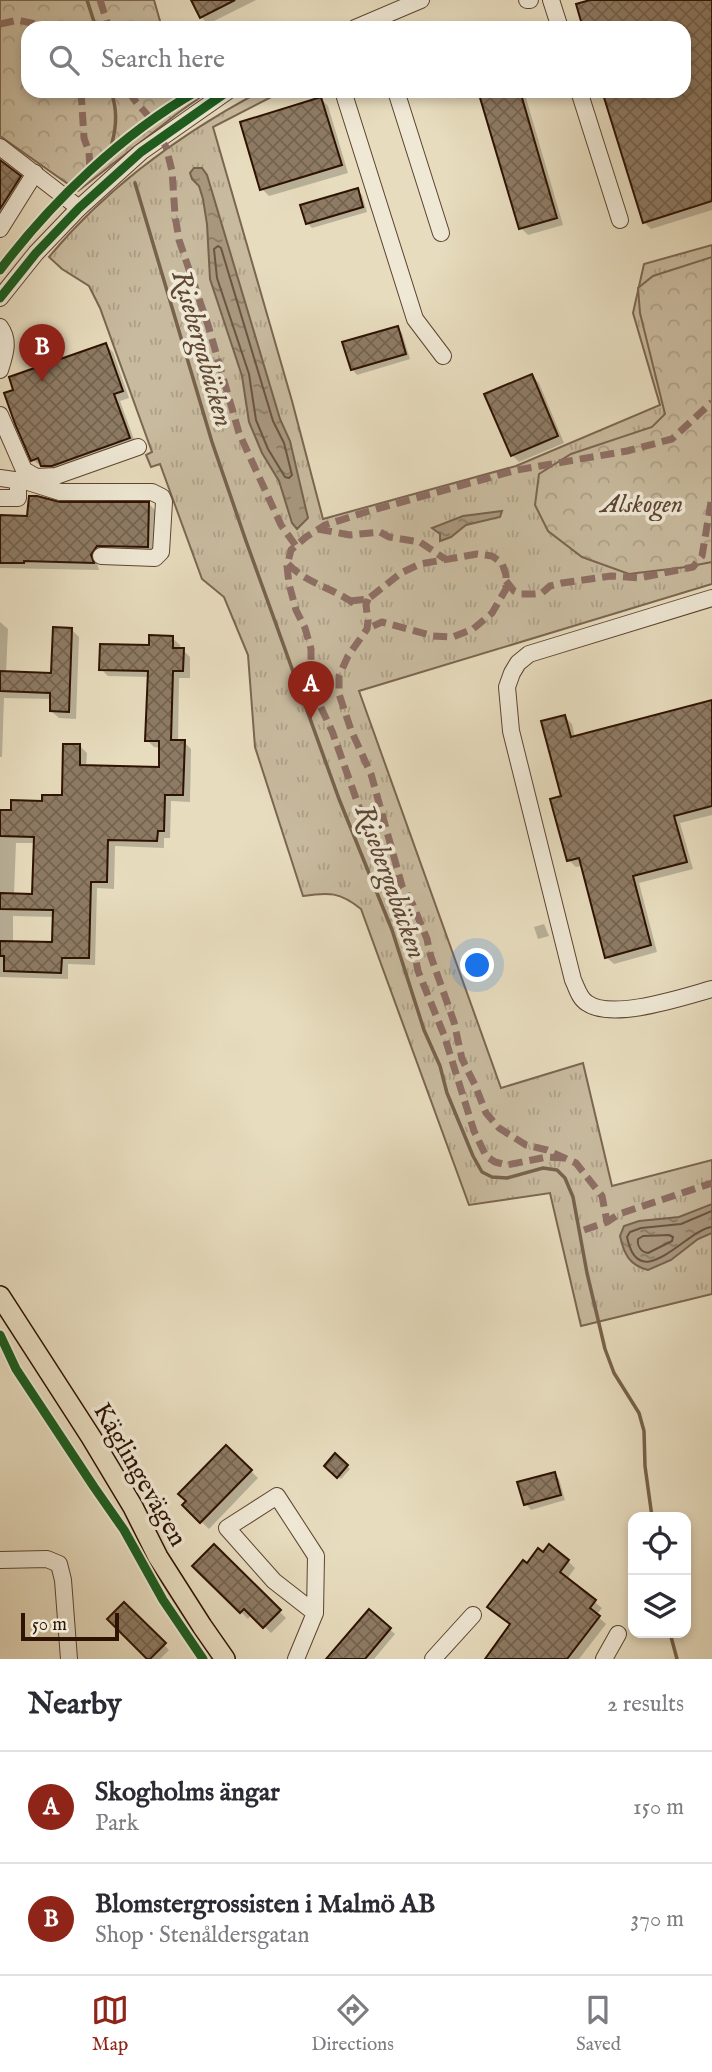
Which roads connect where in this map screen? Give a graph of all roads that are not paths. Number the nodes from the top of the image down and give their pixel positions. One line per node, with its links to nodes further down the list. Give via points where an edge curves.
1 (421, 0): 3 (street)
2 (551, 0): 4 (street)
3 (381, 21)
4 (558, 21)
5 (218, 98): 11 (street, via 141,152)
6 (346, 98): 17 (street, via 415,318)
7 (398, 98): 14 (street)
8 (581, 98): 12 (street)
9 (0, 148): 10 (street)
10 (35, 173): 11 (street); 13 (street)
11 (79, 208): 15 (street)
12 (620, 220)
13 (0, 229)
14 (440, 233)
15 (1, 294)
16 (0, 327): 18 (street, via 7,345)
17 (443, 356)
18 (0, 370)
19 (0, 415): 20 (street, via 24,470 36,477 55,476)
20 (138, 447)
21 (0, 478): 22 (street)
22 (18, 480): 23 (street, via 18,498); 24 (street, via 60,492 152,492 162,497 159,555)
23 (0, 498)
24 (101, 556)
25 (712, 598): 26 (street, via 529,654 518,663 507,687 511,731 580,995 588,1004 618,1011)
26 (712, 989)
27 (4, 1303): 33 (main road, Käglingevägen)
28 (0, 1560): 32 (street, via 47,1559 59,1564)
29 (315, 1613): 29 (street, via 316,1556 277,1496 227,1528 274,1581); 34 (street)
30 (473, 1615): 35 (street)
31 (618, 1634): 36 (street)
32 (69, 1659)
33 (225, 1659)
34 (296, 1659)
35 (433, 1659)
36 (604, 1659)

